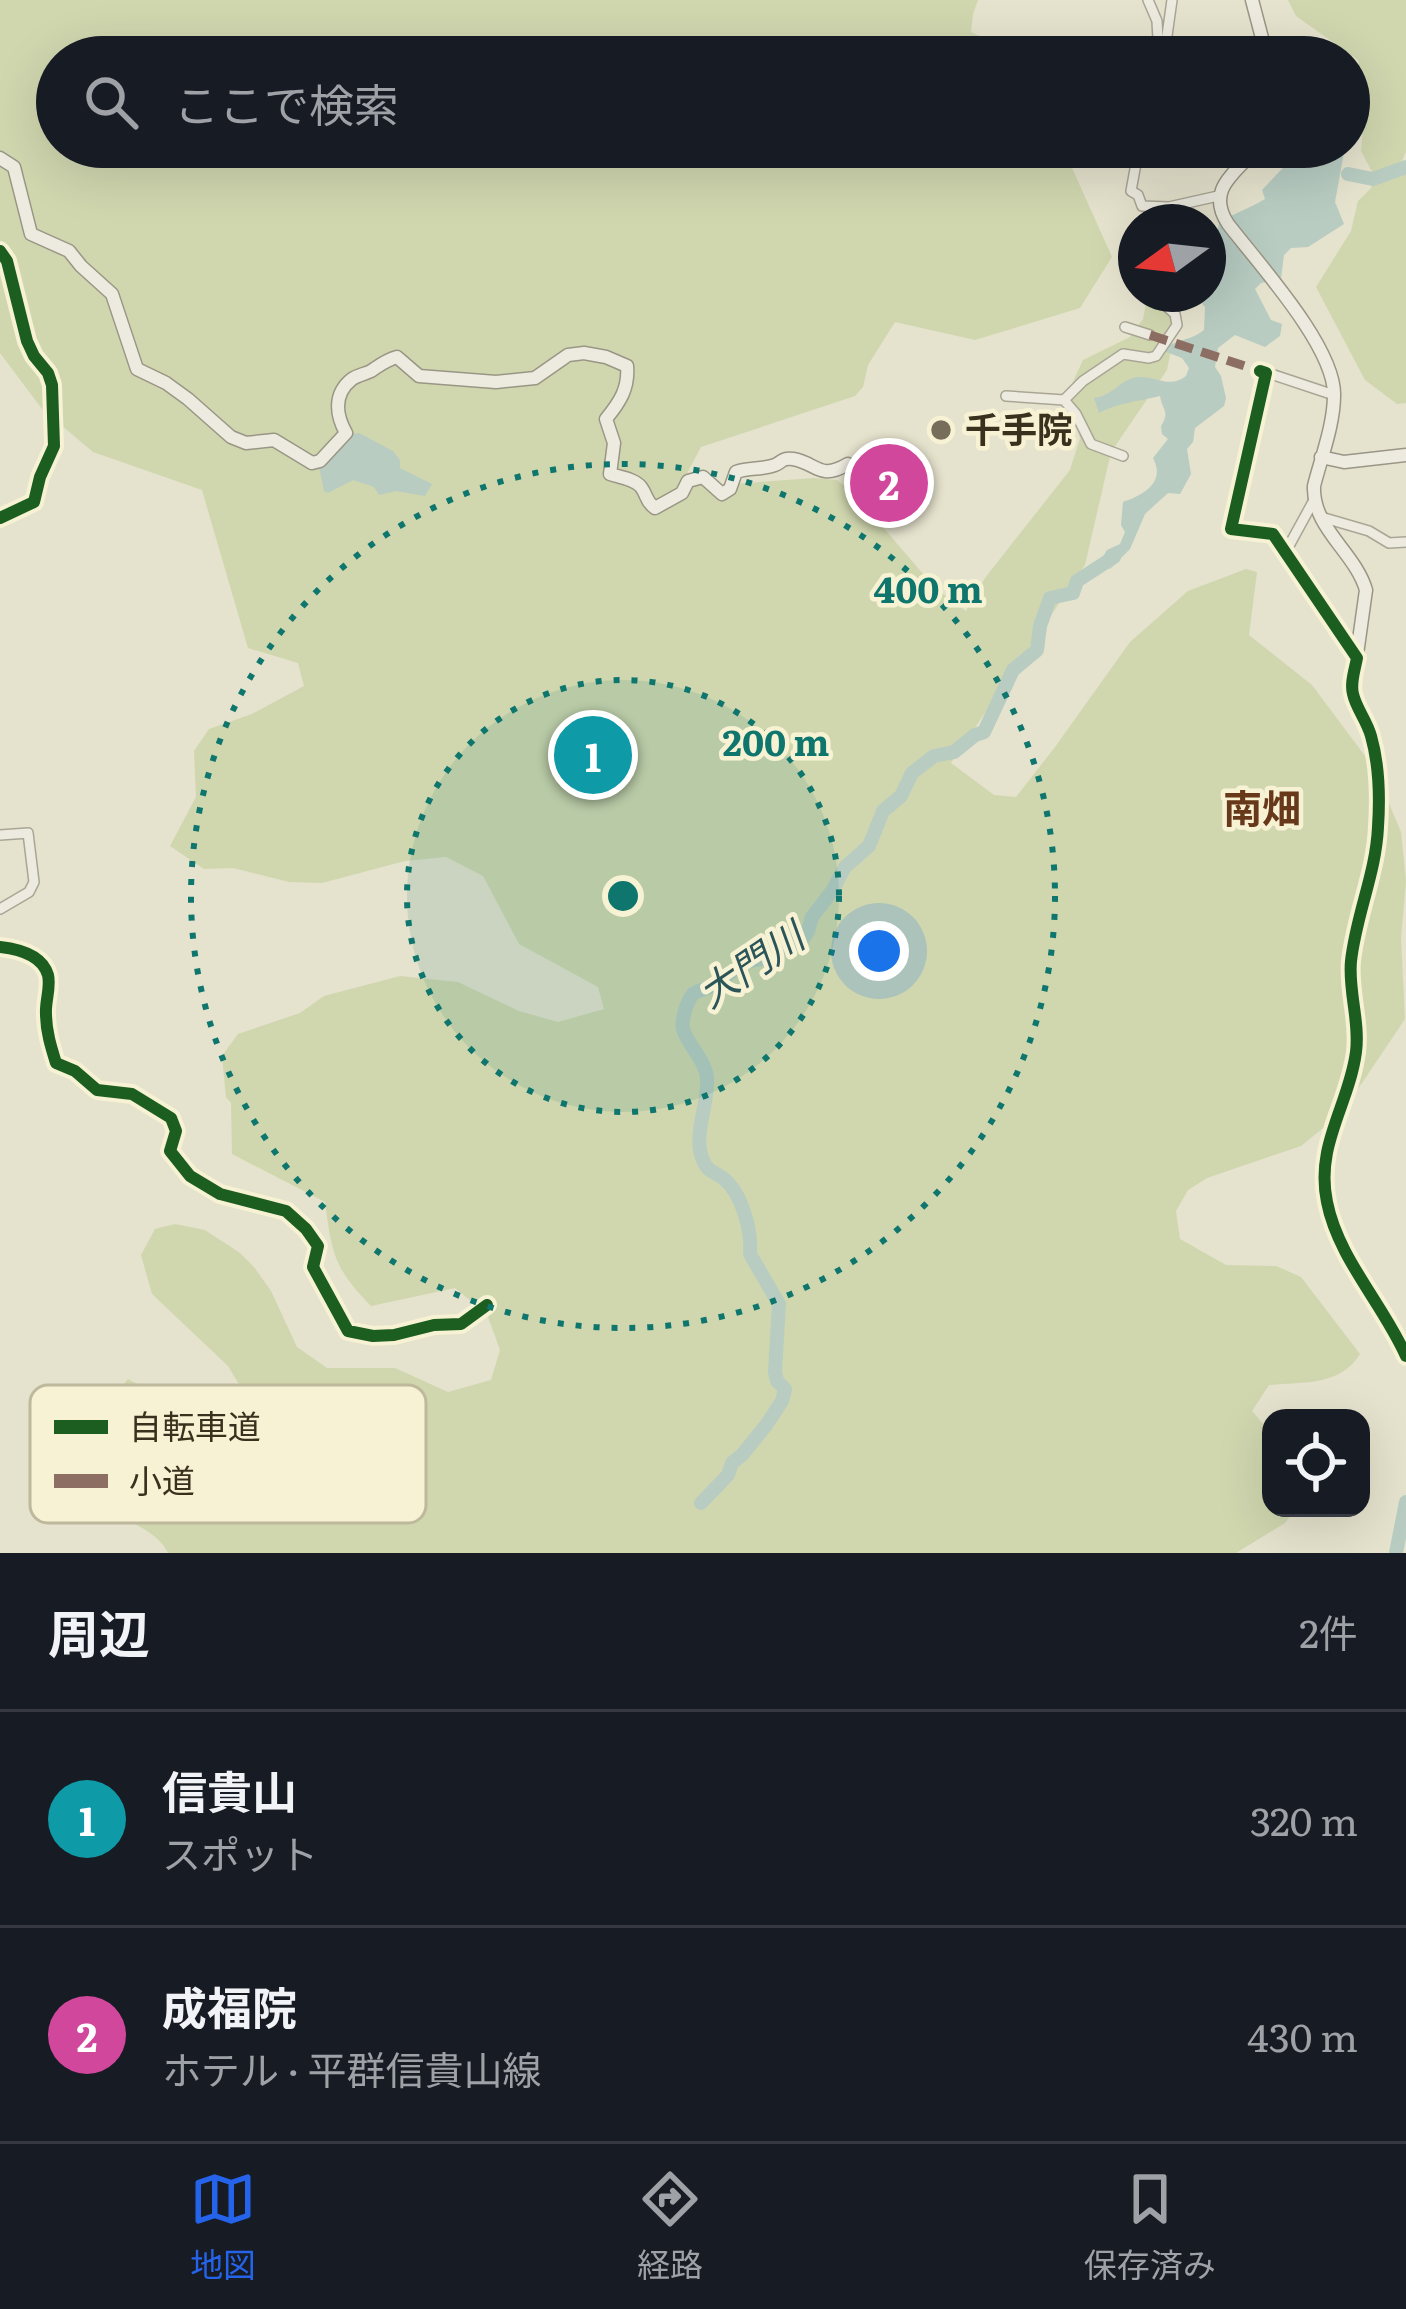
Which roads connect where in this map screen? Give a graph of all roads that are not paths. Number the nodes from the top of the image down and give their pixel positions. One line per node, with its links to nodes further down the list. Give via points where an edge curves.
1 (1148, 0): 4 (street)
2 (1172, 0): 5 (street)
3 (1252, 0): 6 (main road)
4 (1158, 36)
5 (1164, 36)
6 (1261, 36)
7 (0, 158): 21 (main road, via 14,167 31,234 69,250 112,294 136,369 246,443 274,440 320,461 346,434 338,398 353,378 397,357 419,376 496,382 535,378 584,353 627,366 626,387 606,419 614,442 610,474 637,483 655,508 704,477 722,494 750,466 795,459 831,472)
8 (1135, 168): 10 (street, via 1131,191 1142,206)
9 (1243, 168): 10 (main road)
10 (1219, 202): 15 (main road, via 1321,349)
11 (0, 251): 24 (street, via 28,341 52,386 54,446 34,502)
12 (1173, 312): 17 (street, via 1177,325 1156,356 1123,354)
13 (1125, 327): 14 (street)
14 (1150, 335)
15 (1334, 395): 20 (main road); 26 (street, via 1263,372 1231,529 1273,534)
16 (1006, 396): 17 (street)
17 (1064, 400): 19 (street, via 1091,444)
18 (1406, 455): 20 (main road)
19 (1123, 456)
20 (1322, 457): 22 (main road)
21 (848, 464)
22 (1314, 500): 23 (main road); 26 (street)
23 (1320, 517): 25 (street); 27 (main road, via 1365,586)
24 (0, 518)
25 (1406, 542)
26 (1286, 553): 27 (street)
27 (1358, 658): 31 (main road, via 1352,690 1371,735 1378,826 1351,963)
28 (0, 835): 29 (street, via 28,833 35,875 28,892)
29 (0, 909)
30 (0, 947): 33 (street, via 28,953 49,977 45,1012 56,1063 97,1090 132,1094 171,1118 170,1151 190,1176 225,1196 286,1211 306,1229 318,1246 313,1267 348,1331 394,1335 461,1324)
31 (1351, 1077)
32 (1331, 1129): 34 (main road, via 1324,1186 1332,1222)
33 (488, 1306)
34 (1406, 1356)

